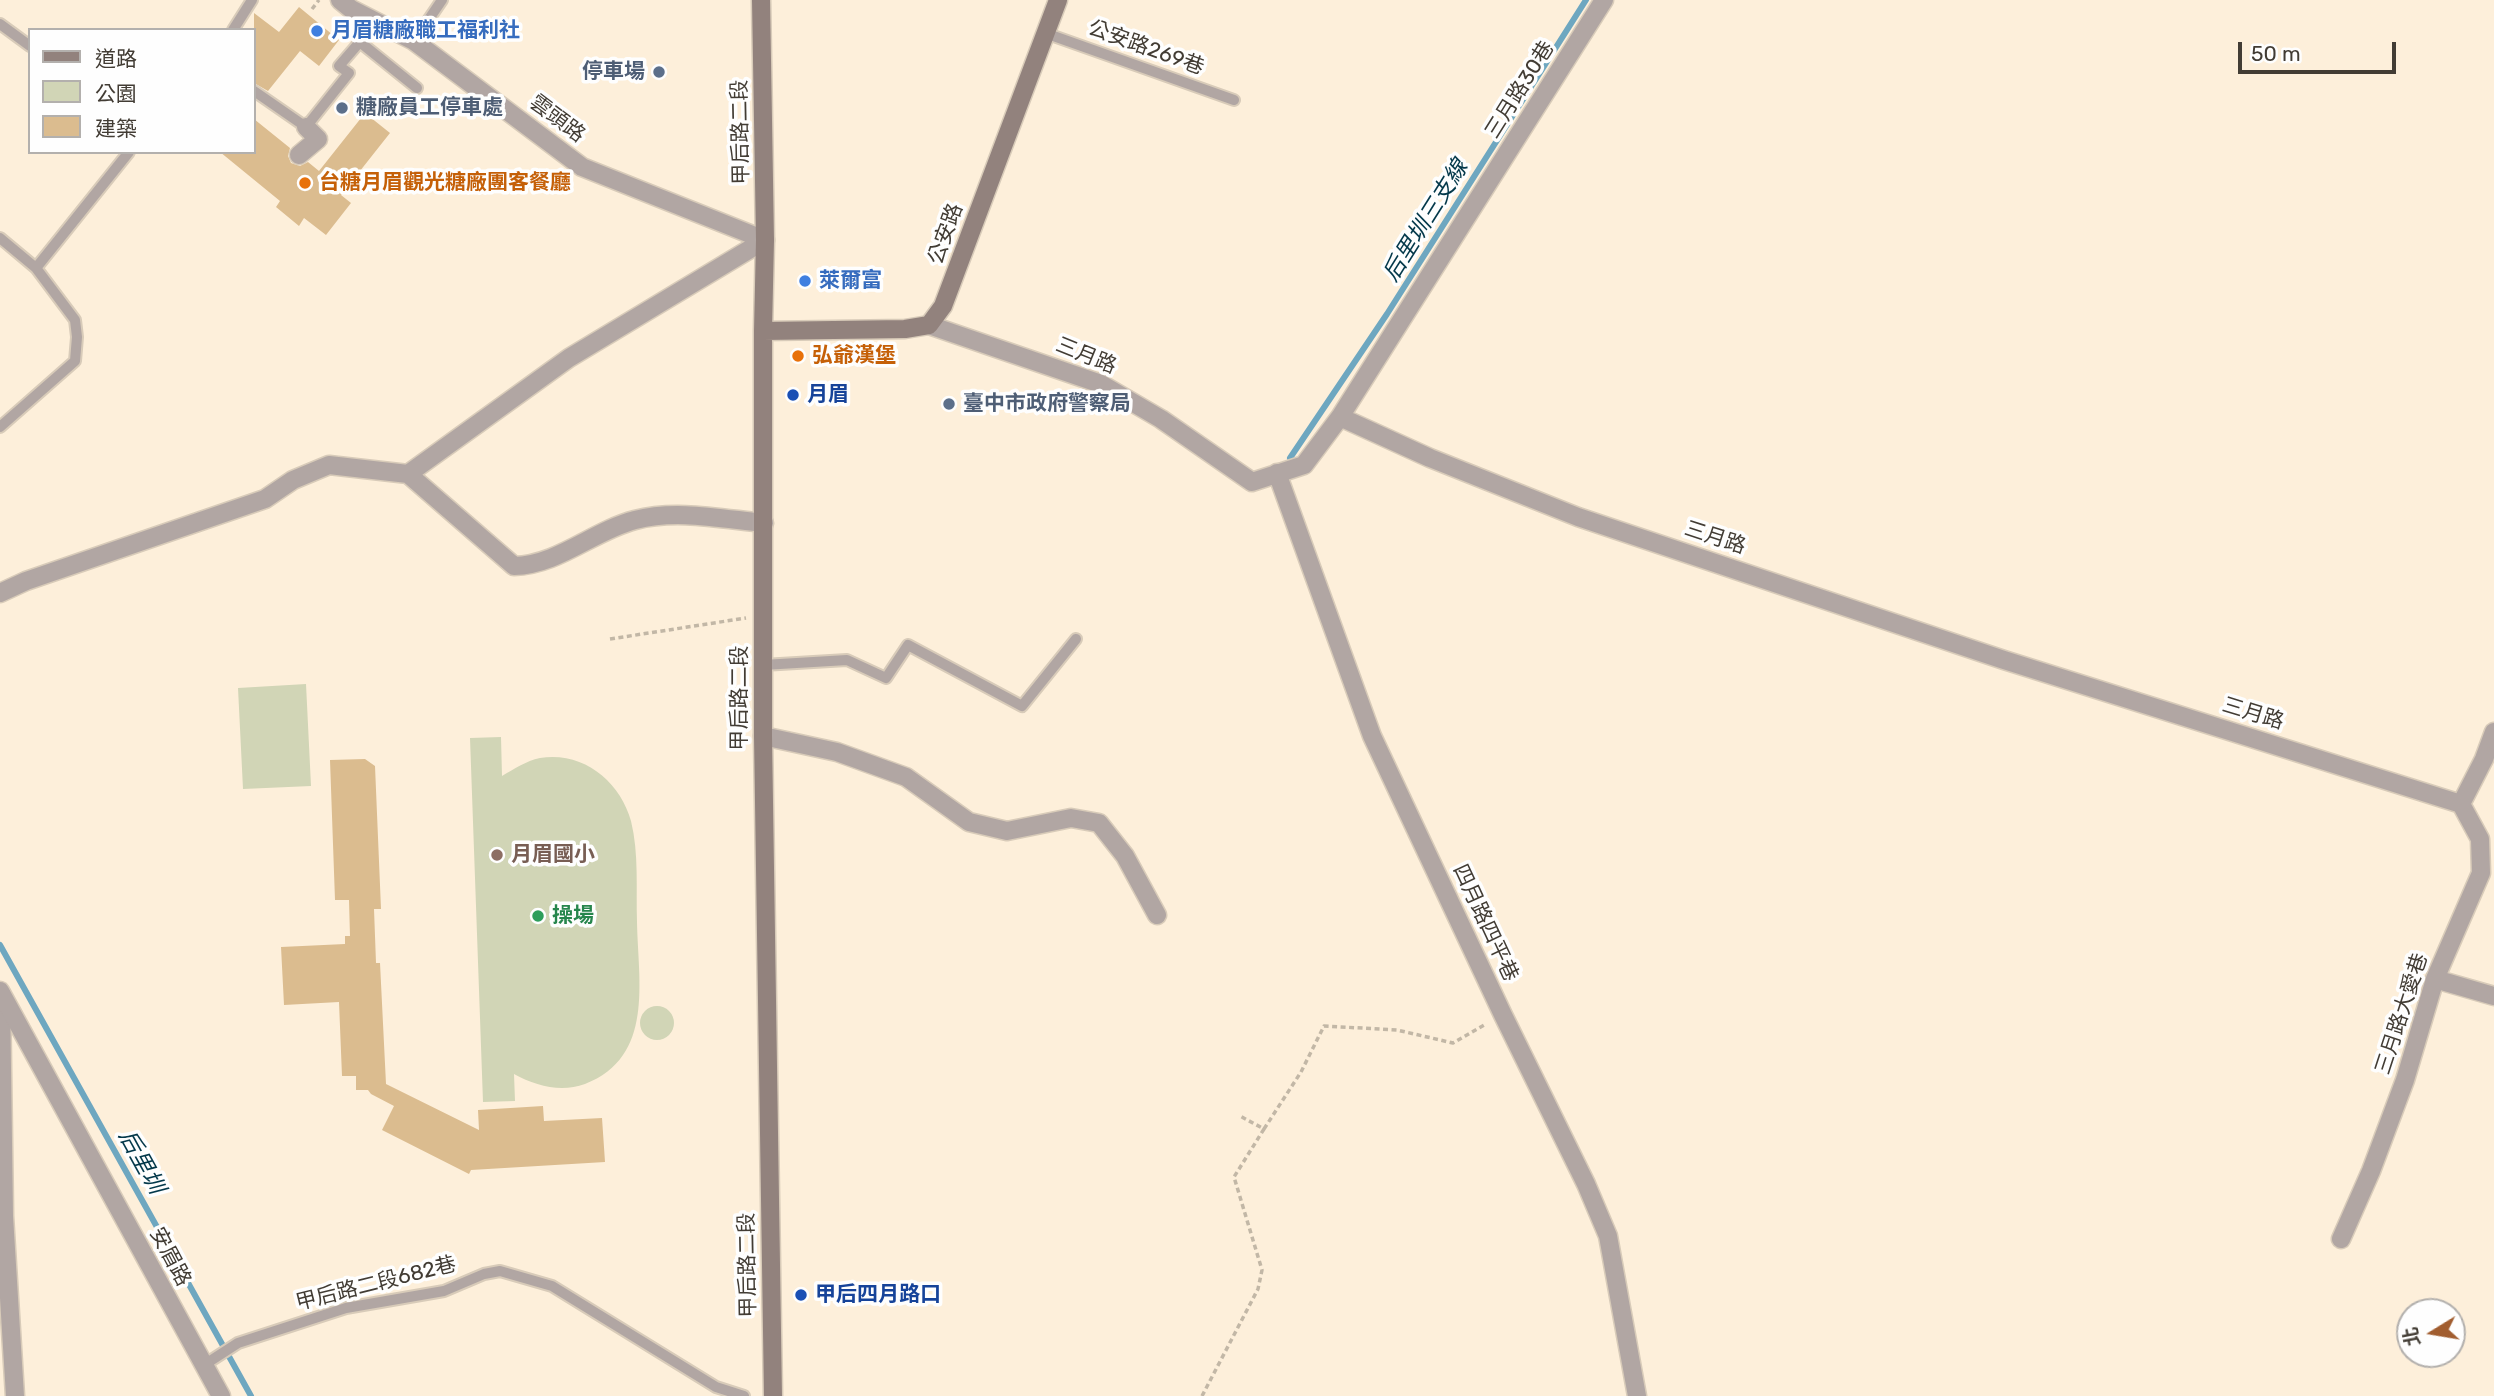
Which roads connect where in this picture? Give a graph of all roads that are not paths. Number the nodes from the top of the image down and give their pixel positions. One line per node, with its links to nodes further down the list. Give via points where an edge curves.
1 (252, 0): 9 (lane)
2 (340, 0): 7 (street, 雲頭路)
3 (442, 0): 11 (lane)
4 (761, 0): 21 (main road, 甲后路二段)
5 (1058, 0): 10 (main road, 公安路)
6 (1604, 0): 25 (street, 三月路30巷)
7 (378, 21): 11 (street, 雲頭路); 12 (lane)
8 (0, 24): 13 (lane)
9 (234, 28)
10 (1045, 33): 16 (lane, 公安路269巷); 23 (main road, 公安路, via 943,306)
11 (414, 41): 21 (street, 雲頭路, via 582,167)
12 (361, 43): 14 (lane); 17 (lane, via 339,66 349,74)
13 (28, 45)
14 (417, 88)
15 (256, 92): 17 (lane)
16 (1234, 100)
17 (306, 127): 19 (street, via 318,139)
18 (126, 154): 22 (lane)
19 (299, 155)
20 (0, 238): 22 (lane)
21 (765, 240): 24 (main road, 甲后路二段); 28 (street, via 569,358)
22 (36, 268): 26 (lane, via 75,320 75,361)
23 (929, 325): 24 (main road); 27 (street, 三月路, via 1101,384 1252,482)
24 (763, 331): 29 (main road, 甲后路二段)
25 (1340, 417): 27 (street, 三月路, via 1304,465); 35 (street, 三月路, via 1578,517 2004,660)
26 (0, 427)
27 (1277, 473): 46 (street, 四月路四平巷, via 1372,736 1608,1236)
28 (408, 474): 29 (street, via 514,566 534,565 634,520 675,515); 30 (street, via 329,465 265,499)
29 (764, 523): 32 (main road, 甲后路二段)
30 (0, 593)
31 (1076, 639): 32 (lane, via 1022,706 908,645 886,678 847,660)
32 (763, 665): 34 (main road, 甲后路二段)
33 (2494, 732): 35 (street)
34 (763, 736): 36 (street, via 838,752 906,776 970,822 1007,831 1071,818 1099,823 1125,856); 45 (main road, 甲后路二段)
35 (2461, 804): 37 (street, 三月路大愛巷, via 2480,839 2481,873)
36 (1157, 915)
37 (2435, 979): 39 (street); 40 (street, 三月路大愛巷, via 2405,1080)
38 (1, 993): 41 (street, 安眉路); 42 (street, via 4,1216)
39 (2494, 996)
40 (2342, 1239)
41 (204, 1365): 43 (street, 安眉路); 44 (lane, 甲后路二段682巷, via 238,1343 346,1308 444,1291 500,1271 552,1286 716,1387)
42 (15, 1396)
43 (221, 1396)
44 (744, 1396)
45 (773, 1396)
46 (1637, 1396)

